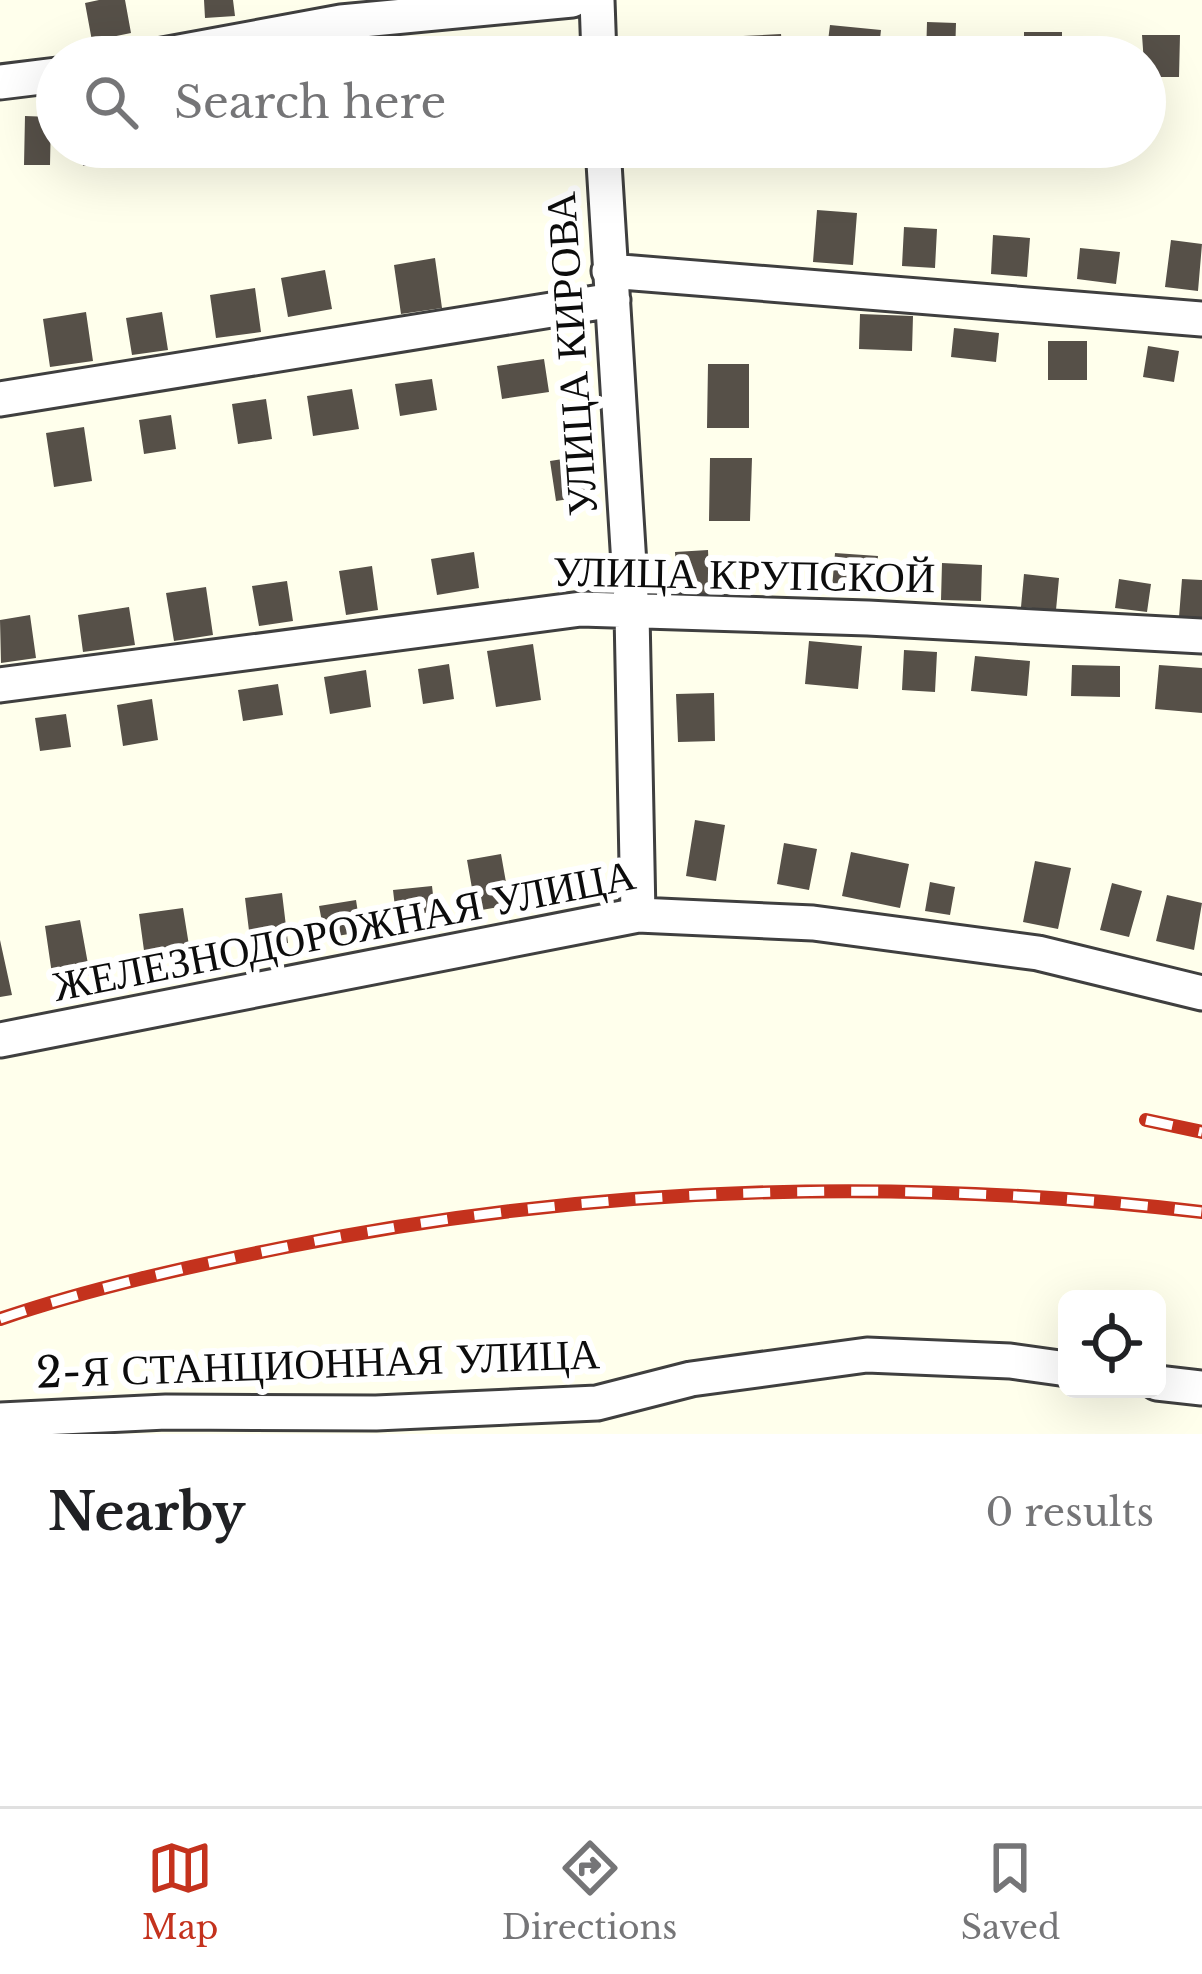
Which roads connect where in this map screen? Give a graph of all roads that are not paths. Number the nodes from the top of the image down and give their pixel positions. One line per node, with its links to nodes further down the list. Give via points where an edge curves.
1 (572, 0): 3 (street)
2 (597, 0): 4 (street)
3 (265, 36)
4 (598, 36)
5 (36, 77): 6 (street)
6 (0, 82)
7 (604, 168): 8 (street, УЛИЦА КИРОВА)
8 (611, 286): 9 (street); 10 (street); 11 (street, УЛИЦА КИРОВА)
9 (1202, 319)
10 (0, 400)
11 (632, 613): 12 (street, УЛИЦА КРУПСКОЙ); 13 (street, УЛИЦА КРУПСКОЙ, via 580,609); 14 (street, УЛИЦА КИРОВА)
12 (1202, 636)
13 (0, 685)
14 (638, 915): 15 (street, ЖЕЛЕЗНОДОРОЖНАЯ УЛИЦА, via 813,923 1038,953); 16 (street, ЖЕЛЕЗНОДОРОЖНАЯ УЛИЦА)
15 (1202, 992)
16 (0, 1040)
17 (1058, 1369): 20 (street, 2-Я СТАНЦИОННАЯ УЛИЦА, via 867,1354 691,1378 597,1403)
18 (1166, 1384): 19 (street)
19 (1202, 1388)
20 (0, 1420)

